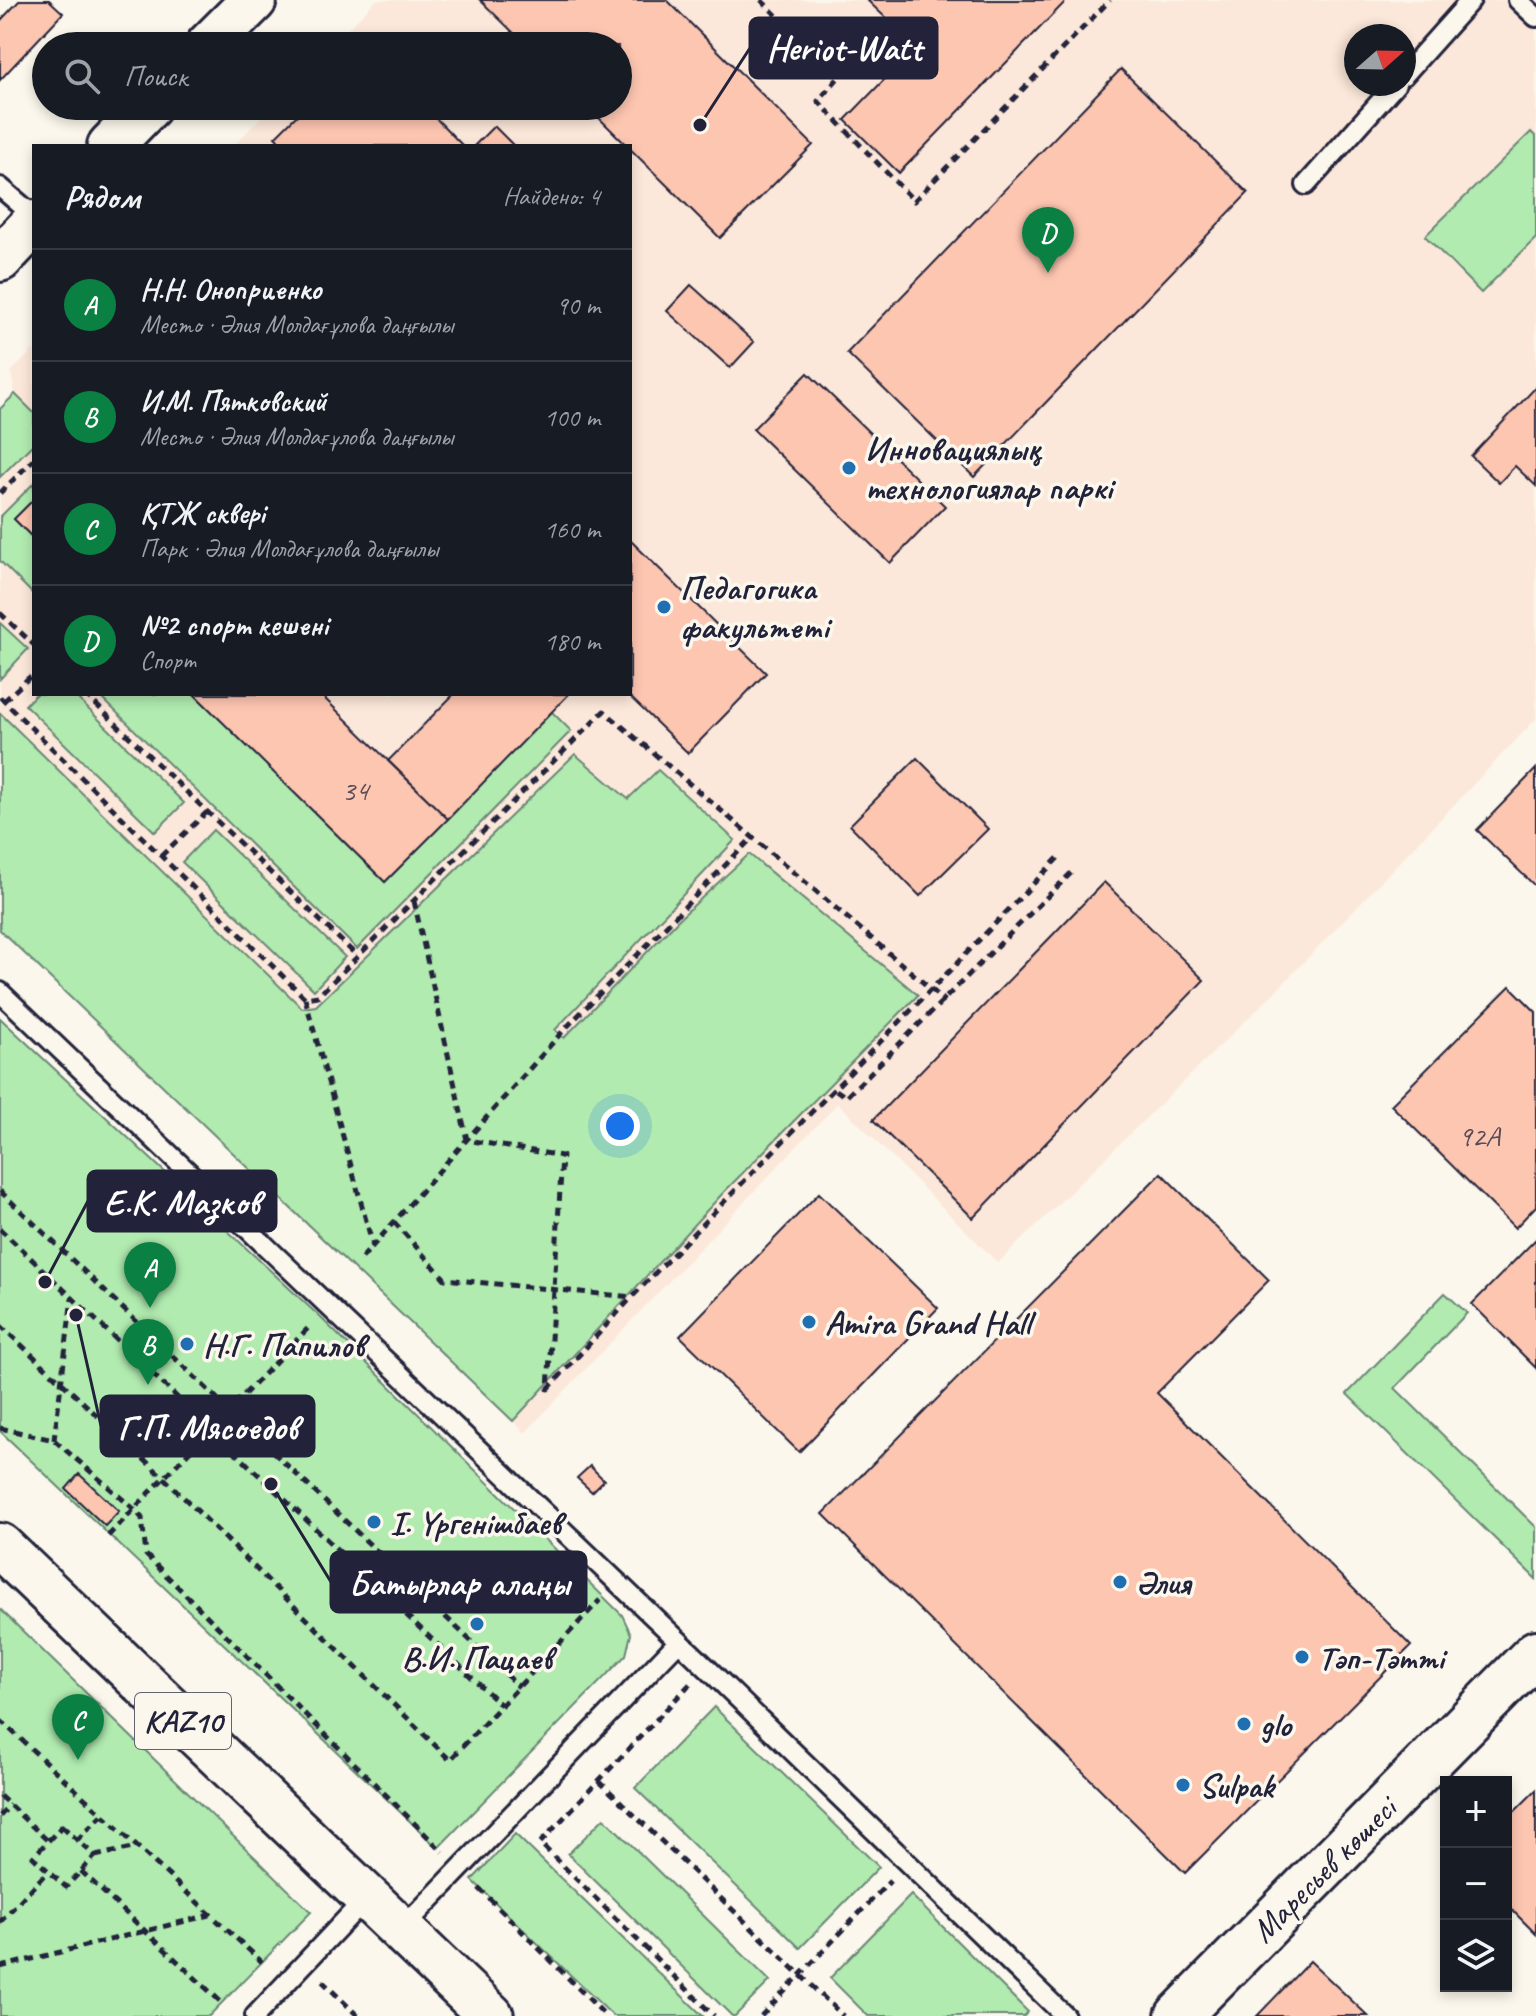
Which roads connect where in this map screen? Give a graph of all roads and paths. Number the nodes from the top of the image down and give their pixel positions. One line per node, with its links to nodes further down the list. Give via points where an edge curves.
1 (254, 0): 7 (street)
2 (761, 0): 3 (path, via 839,77 818,101 914,201)
3 (1110, 0)
4 (1471, 0): 8 (lane)
5 (1518, 0): 6 (lane)
6 (1536, 17)
7 (222, 32)
8 (1416, 62)
9 (1385, 96): 12 (lane)
10 (135, 120): 11 (street)
11 (112, 144)
12 (1306, 185)
13 (0, 187): 14 (lane)
14 (32, 214)
15 (32, 225): 16 (street)
16 (0, 259)
17 (32, 461): 18 (path)
18 (0, 493)
19 (0, 613): 20 (path)
20 (32, 643)
21 (32, 675): 23 (path)
22 (87, 696): 24 (path)
23 (2, 699): 26 (path)
24 (207, 812): 26 (path); 30 (path)
25 (752, 838): 29 (path, via 604,711); 31 (path); 36 (path, via 563,1031)
26 (161, 856): 33 (path)
27 (1058, 858): 31 (path)
28 (1071, 873): 34 (path)
29 (413, 900): 30 (path); 36 (path)
30 (357, 956): 33 (path, via 318,996)
31 (932, 990): 34 (path); 35 (path)
32 (0, 992): 56 (lane)
33 (305, 998): 40 (path)
34 (945, 1001): 35 (path, via 846,1097)
35 (836, 1090): 44 (path)
36 (467, 1140): 38 (path); 42 (path, via 562,1156)
37 (0, 1191): 48 (path)
38 (394, 1222): 40 (path); 42 (path, via 445,1279)
39 (0, 1229): 43 (path)
40 (373, 1246): 41 (path)
41 (362, 1258)
42 (554, 1290): 44 (path); 44 (path, via 548,1389)
43 (72, 1297): 47 (path); 50 (path)
44 (632, 1297)
45 (319, 1316): 48 (path)
46 (0, 1325): 47 (path)
47 (61, 1383): 51 (path); 52 (path)
48 (230, 1410): 50 (path); 60 (path)
49 (0, 1428): 51 (path)
50 (210, 1429): 52 (path); 61 (path)
51 (54, 1440): 53 (path)
52 (163, 1477): 53 (path); 61 (path, via 450,1760)
53 (134, 1509): 54 (path); 73 (path, via 142,1518 146,1555)
54 (108, 1536)
55 (0, 1546): 76 (street, KAZ10)
56 (617, 1582): 57 (lane); 60 (path)
57 (679, 1641): 59 (lane); 73 (lane)
58 (1536, 1653): 94 (street, Маресьев көшесі)
59 (706, 1667): 63 (path); 72 (lane)
60 (519, 1687): 61 (path)
61 (501, 1705)
62 (0, 1720): 66 (path)
63 (599, 1781): 84 (path); 90 (path, via 540,1843)
64 (0, 1796): 65 (path)
65 (10, 1805): 67 (path); 69 (path)
66 (102, 1815): 68 (path); 70 (path)
67 (0, 1816)
68 (77, 1840): 69 (path, via 62,1826); 71 (path)
69 (48, 1841): 74 (path, via 33,1857)
70 (137, 1847): 71 (path); 77 (path)
71 (95, 1856): 75 (path)
72 (908, 1863): 84 (path); 93 (lane)
73 (460, 1869): 79 (lane); 89 (path)
74 (48, 1871): 75 (path, via 66,1887); 78 (path)
75 (81, 1871): 80 (path)
76 (367, 1897): 79 (street, KAZ10); 82 (lane)
77 (211, 1915): 80 (path); 81 (path)
78 (0, 1922)
79 (401, 1930): 88 (street, KAZ10)
80 (145, 1931): 83 (path); 85 (path)
81 (262, 1962)
82 (304, 1964): 86 (lane); 87 (path)
83 (0, 1967)
84 (800, 1975): 91 (path); 92 (path)
85 (222, 2003)
86 (255, 2016)
87 (358, 2016)
88 (491, 2016)
89 (606, 2016)
90 (714, 2016)
91 (761, 2016)
92 (843, 2016)
93 (1065, 2016)
94 (1178, 2016)

